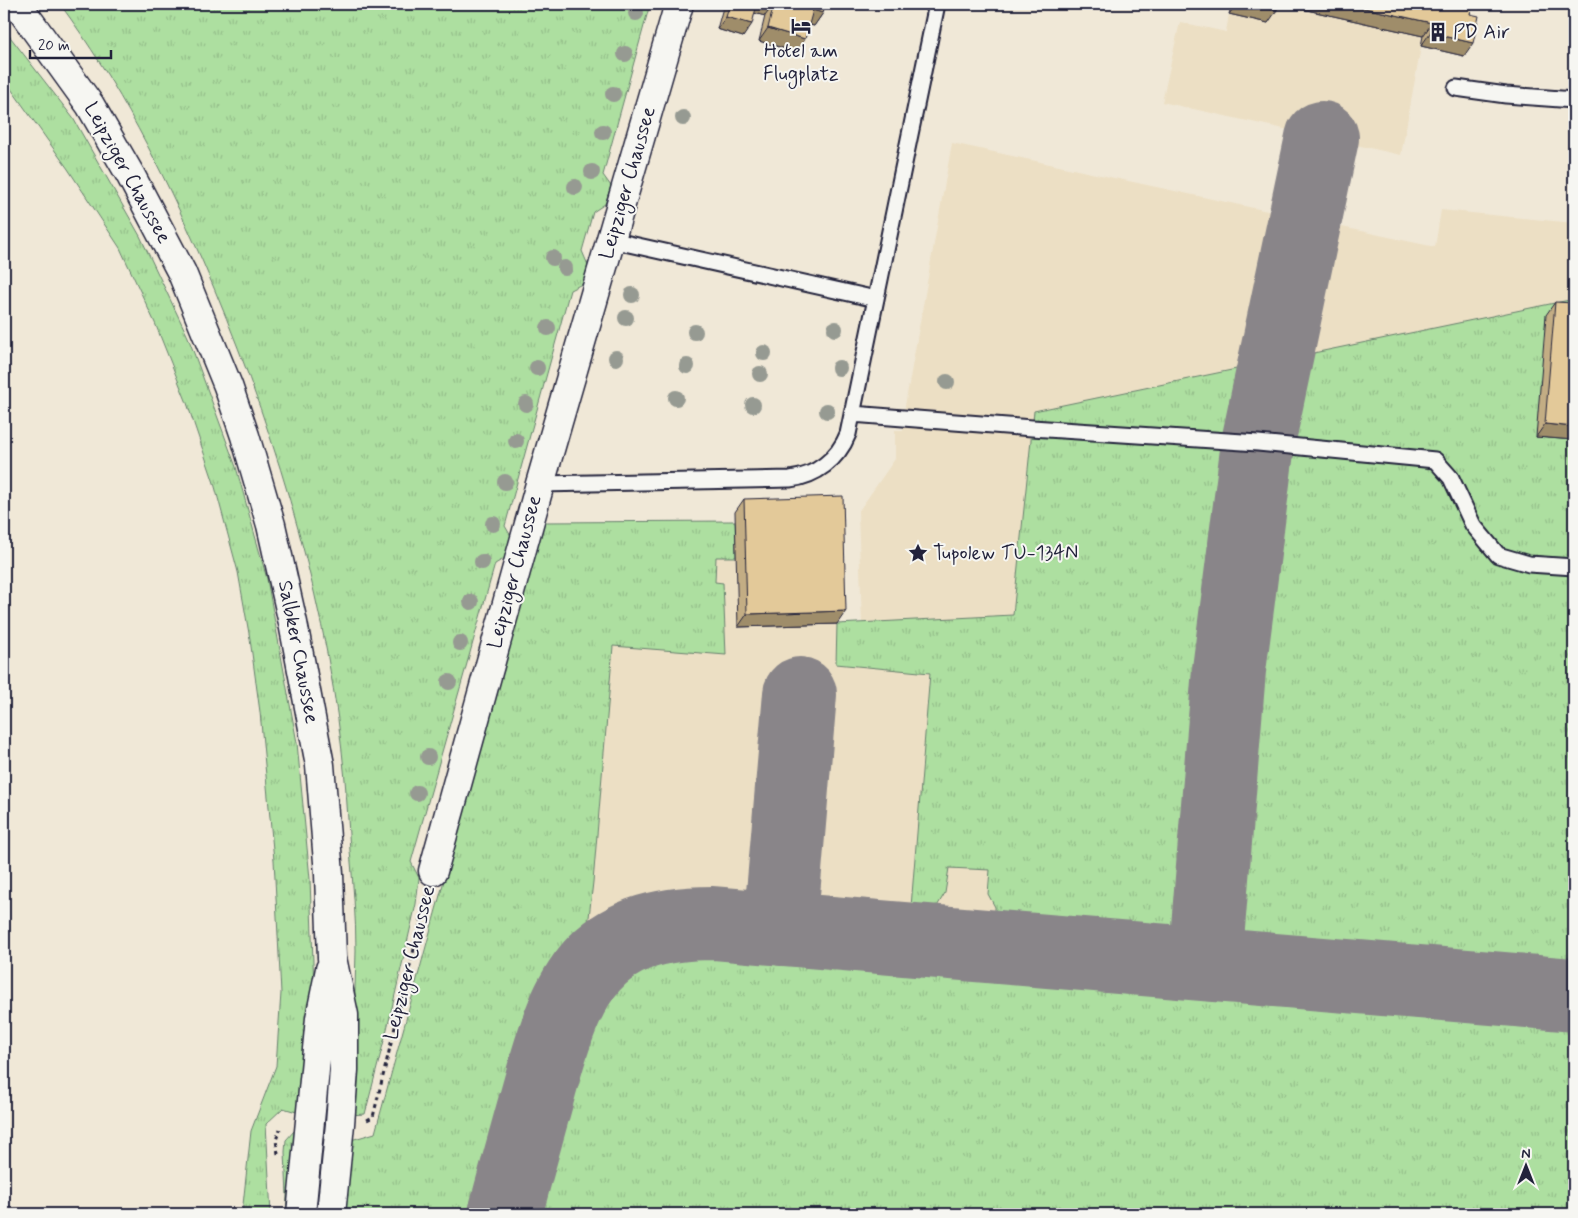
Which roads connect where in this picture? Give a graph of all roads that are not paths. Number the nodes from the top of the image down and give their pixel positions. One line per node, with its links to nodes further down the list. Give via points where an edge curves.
1 (17, 4): 8 (main road, Leipziger Chaussee, via 90,106 131,176 182,273)
2 (679, 4): 6 (main road, Leipziger Chaussee)
3 (937, 4): 7 (lane)
4 (1456, 88): 5 (lane)
5 (1574, 100)
6 (611, 240): 7 (lane); 10 (main road, Leipziger Chaussee)
7 (876, 299): 9 (lane)
8 (216, 355): 13 (main road, Salbker Chaussee, via 245,436 271,525 314,727 329,874)
9 (852, 414): 10 (lane, via 846,440 835,456 818,470 797,478); 11 (lane, via 1258,443 1435,460 1451,478 1473,525 1498,555 1529,564)
10 (540, 484): 12 (main road, Leipziger Chaussee)
11 (1574, 567)
12 (433, 871)
13 (332, 958): 14 (main road, Salbker Chaussee, via 320,1018); 15 (main road, Salbker Chaussee, via 344,1015 344,1070 353,1123)
14 (301, 1214)
15 (331, 1214)

